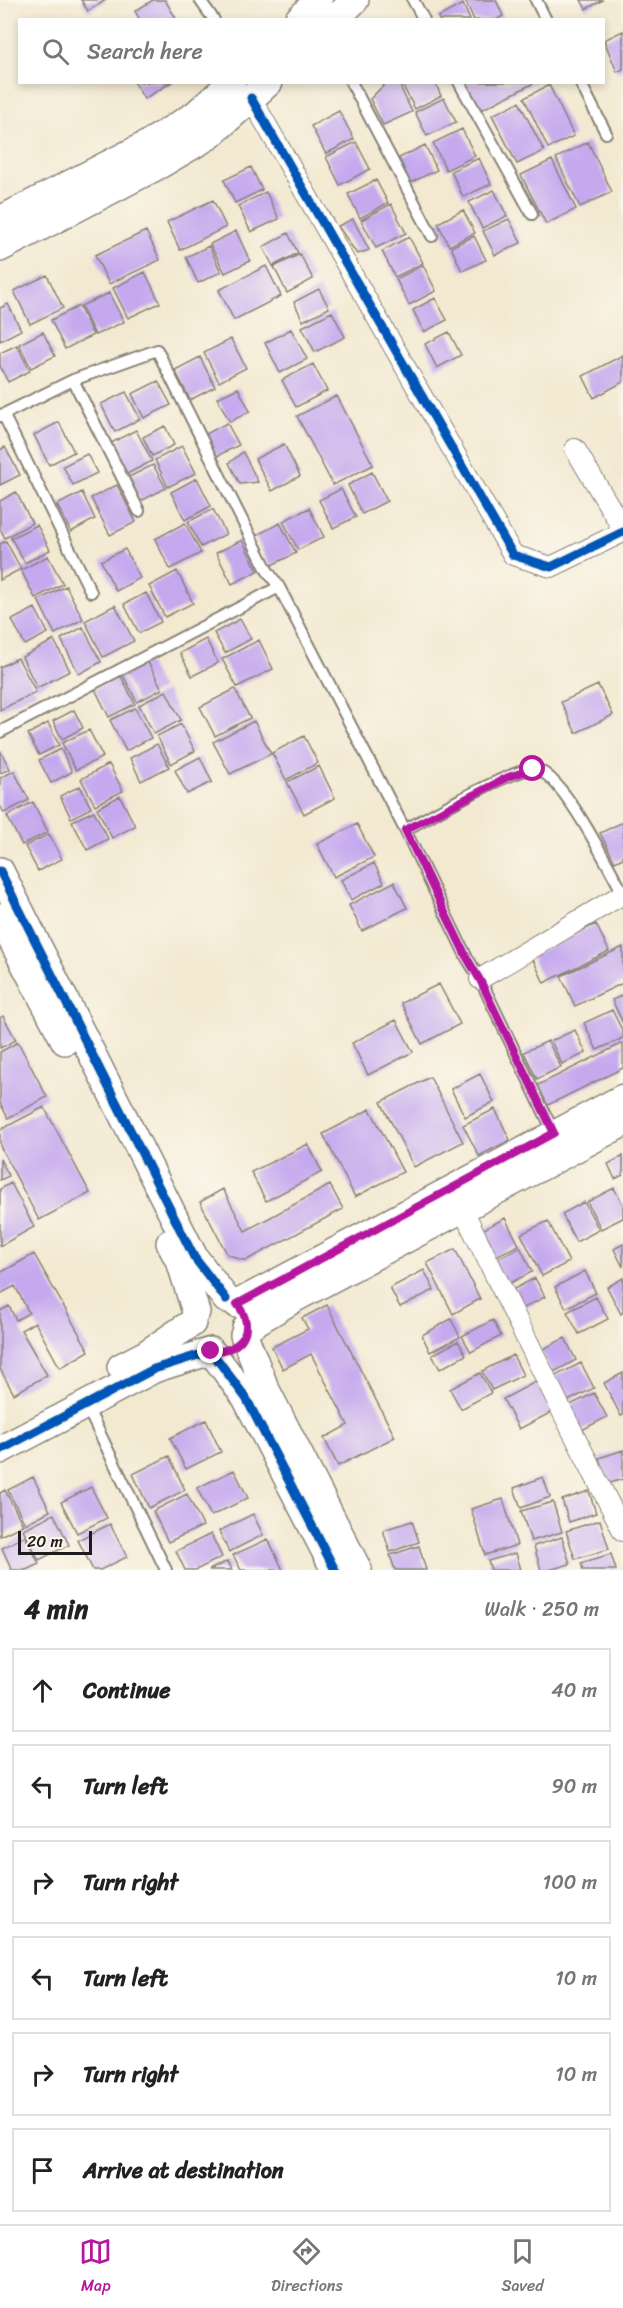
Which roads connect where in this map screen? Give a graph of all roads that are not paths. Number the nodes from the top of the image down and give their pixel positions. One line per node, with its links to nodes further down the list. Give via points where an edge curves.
1 (201, 0): 6 (lane)
2 (319, 0): 7 (street)
3 (354, 0): 8 (street)
4 (413, 0): 9 (lane)
5 (536, 0): 10 (lane)
6 (213, 18)
7 (300, 18)
8 (336, 18)
9 (423, 18)
10 (545, 18)
11 (352, 84): 18 (lane)
12 (460, 84): 16 (lane)
13 (581, 84): 15 (lane)
14 (250, 88): 17 (street); 19 (street, via 210,135); 24 (street, via 513,555 551,567)
15 (606, 133)
16 (532, 214)
17 (0, 220)
18 (432, 236)
19 (0, 248)
20 (73, 380): 21 (lane); 23 (lane); 25 (lane, via 157,350)
21 (2, 415): 26 (lane)
22 (575, 449): 24 (street)
23 (139, 512)
24 (623, 530)
25 (279, 587): 27 (lane); 28 (lane)
26 (91, 592)
27 (0, 732)
28 (405, 830): 30 (lane, via 508,777 533,769 547,773 564,792); 32 (lane)
29 (0, 871): 38 (street, via 194,1257)
30 (623, 894): 32 (street)
31 (0, 917): 37 (street, via 181,1264)
32 (480, 980): 35 (lane)
33 (623, 1098): 35 (street)
34 (621, 1130): 36 (street)
35 (554, 1133): 38 (street)
36 (462, 1208): 38 (street, via 297,1297); 43 (street)
37 (194, 1317): 38 (street, via 201,1304 210,1299); 39 (street, via 196,1340); 41 (street, via 146,1354)
38 (238, 1317): 39 (street, via 239,1343 231,1349); 46 (street, via 265,1388)
39 (211, 1351): 40 (street, via 154,1369); 45 (street, via 246,1398)
40 (85, 1404): 42 (street); 44 (lane)
41 (0, 1430)
42 (0, 1450)
43 (623, 1530)
44 (166, 1570)
45 (334, 1570)
46 (358, 1570)

